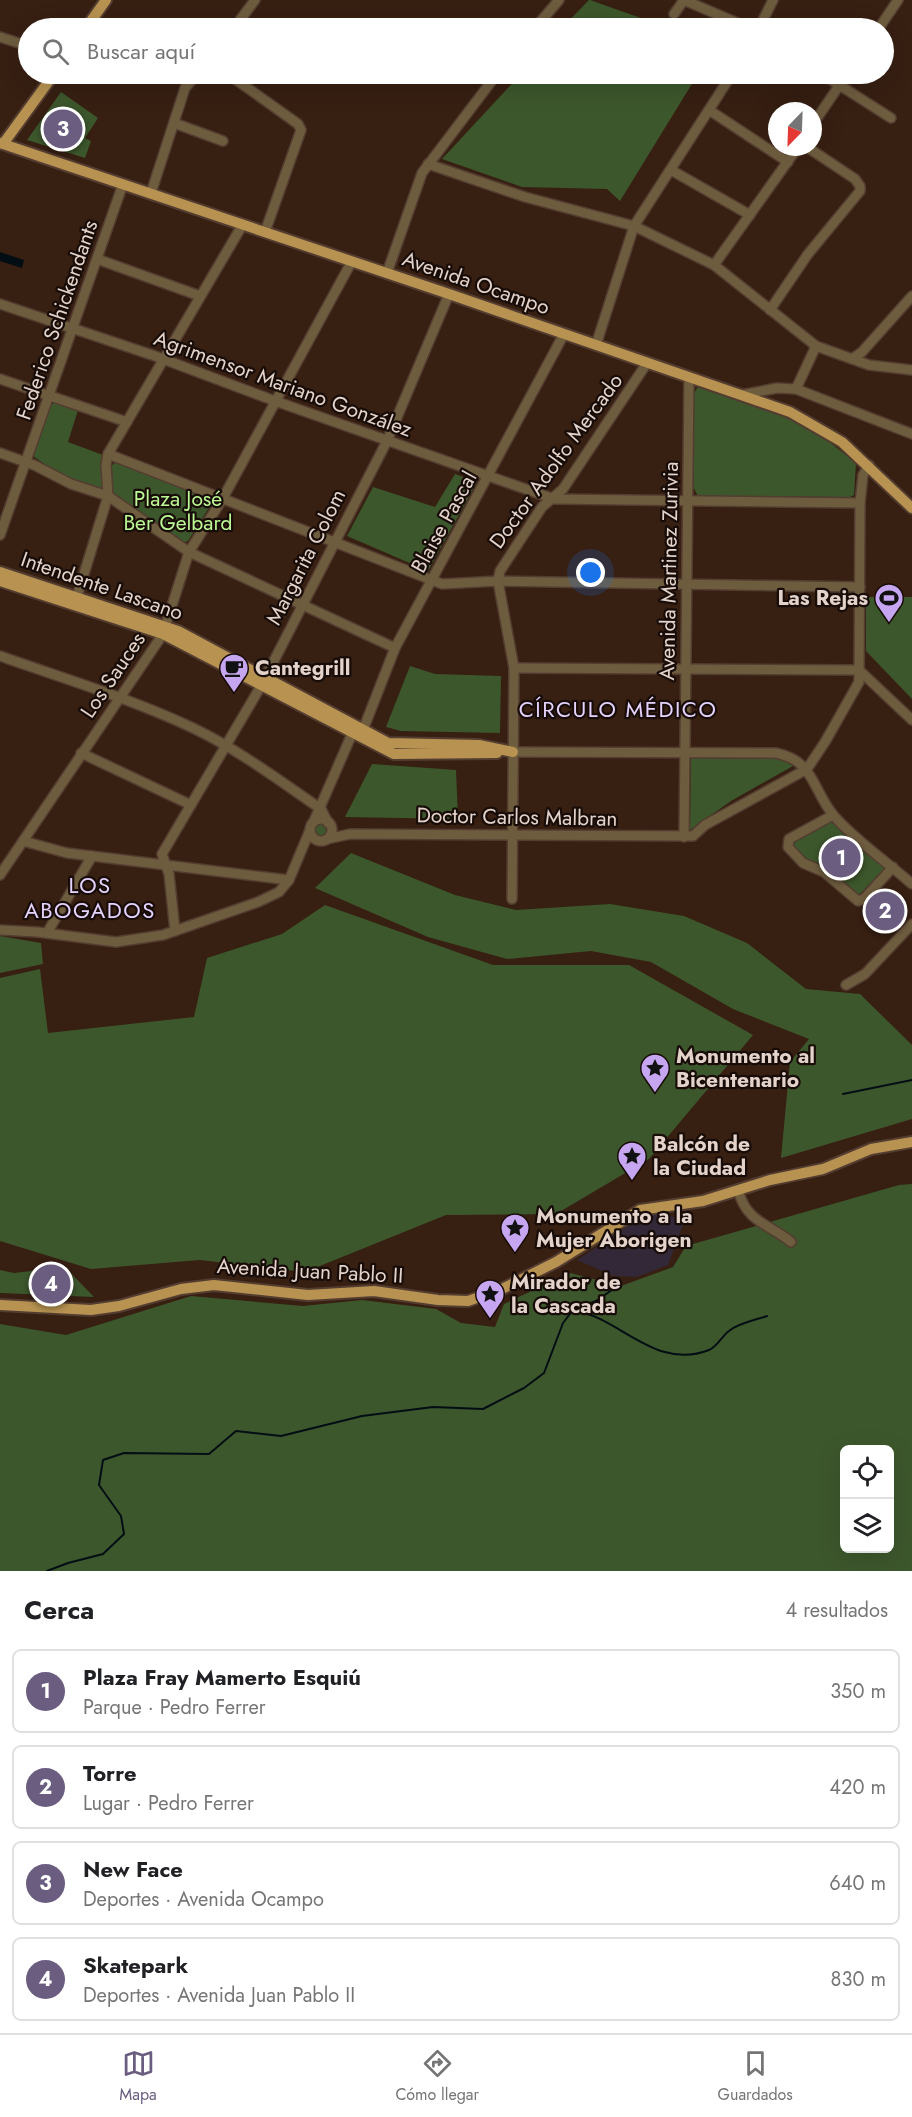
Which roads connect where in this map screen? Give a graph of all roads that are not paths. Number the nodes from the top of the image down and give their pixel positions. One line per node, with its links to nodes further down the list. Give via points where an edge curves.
1 (106, 0): 8 (main road)
2 (255, 0): 9 (street)
3 (559, 0): 10 (street)
4 (684, 0): 7 (street); 11 (street)
5 (773, 0): 12 (street)
6 (898, 0): 13 (street)
7 (674, 14)
8 (93, 18)
9 (242, 18)
10 (544, 18)
11 (726, 18)
12 (764, 18)
13 (886, 18)
14 (0, 37): 15 (street)
15 (18, 43)
16 (46, 84): 27 (main road)
17 (188, 84): 25 (street)
18 (242, 84): 38 (street, via 301,130)
19 (488, 84): 31 (street)
20 (726, 84): 22 (street)
21 (840, 85): 23 (street); 24 (street)
22 (709, 110): 30 (street); 32 (street)
23 (822, 111)
24 (891, 118)
25 (174, 123): 26 (street); 34 (street)
26 (223, 141)
27 (2, 143): 33 (main road, Avenida Ocampo)
28 (792, 156): 30 (street)
29 (820, 156): 47 (street, via 855,179 860,191 808,254)
30 (788, 162): 35 (street)
31 (428, 164): 37 (street, via 525,197); 42 (street, via 417,183)
32 (671, 170): 35 (street); 37 (street)
33 (123, 184): 34 (main road, Avenida Ocampo); 39 (street, Federico Schickendants)
34 (151, 194): 36 (main road, Avenida Ocampo)
35 (750, 215): 41 (street)
36 (243, 225): 38 (main road, Avenida Ocampo); 44 (street)
37 (634, 226): 41 (street); 50 (street)
38 (265, 232): 40 (main road, Avenida Ocampo)
39 (97, 260): 44 (street); 48 (street, Federico Schickendants)
40 (352, 261): 42 (main road, Avenida Ocampo); 62 (street, Los Sauces)
41 (714, 265): 47 (street)
42 (387, 273): 43 (main road, Avenida Ocampo)
43 (449, 294): 49 (main road, Avenida Ocampo); 66 (street, Margarita Colom)
44 (200, 296): 53 (street)
45 (912, 296): 52 (street)
46 (0, 304): 48 (street, Agrimensor Mariano González)
47 (770, 310): 51 (street)
48 (73, 327): 53 (street, Agrimensor Mariano González); 61 (street, Federico Schickendants)
49 (564, 334): 50 (main road, Avenida Ocampo); 71 (street, Blaise Pascal)
50 (596, 345): 54 (main road, Avenida Ocampo)
51 (816, 346): 52 (street); 59 (street)
52 (852, 359): 55 (street)
53 (163, 360): 62 (street, Agrimensor Mariano González); 64 (street)
54 (647, 363): 56 (main road, Avenida Ocampo); 74 (street, Doctor Adolfo Mercado)
55 (912, 370)
56 (689, 377): 60 (main road, Avenida Ocampo); 75 (street, Avenida Martinez Zurivia)
57 (0, 379): 61 (street)
58 (777, 388): 59 (street); 60 (street); 63 (street, via 771,400)
59 (796, 389): 65 (street)
60 (741, 395): 63 (main road, Avenida Ocampo)
61 (49, 396): 64 (street); 69 (street, Federico Schickendants)
62 (275, 401): 66 (street, Agrimensor Mariano González); 73 (street, Los Sauces)
63 (773, 406): 70 (main road, Avenida Ocampo, via 816,426)
64 (127, 422): 68 (street)
65 (912, 434)
66 (387, 441): 71 (street, Agrimensor Mariano González); 79 (street, Margarita Colom)
67 (0, 453): 69 (street)
68 (108, 454): 72 (street); 73 (street)
69 (26, 462): 72 (street, via 71,484); 78 (street, Federico Schickendants)
70 (869, 465): 76 (street, via 863,475); 77 (main road, Avenida Ocampo)
71 (490, 476): 74 (street, Agrimensor Mariano González); 83 (street, Blaise Pascal)
72 (108, 496): 80 (street); 87 (street)
73 (224, 498): 79 (street); 80 (street, Los Sauces)
74 (554, 499): 75 (street, Agrimensor Mariano González); 84 (street, Doctor Adolfo Mercado, via 542,507 500,571)
75 (688, 502): 76 (street, Agrimensor Mariano González); 85 (street, Avenida Martinez Zurivia)
76 (860, 504): 86 (street)
77 (912, 508)
78 (0, 535)
79 (334, 541): 83 (street); 88 (street, Margarita Colom)
80 (189, 552): 88 (street); 89 (street, Los Sauces)
81 (0, 572): 87 (main road, Intendente Lascano)
82 (0, 581): 87 (main road, Intendente Lascano)
83 (433, 581): 84 (street); 90 (street, Blaise Pascal)
84 (498, 581): 85 (street); 92 (street)
85 (687, 584): 86 (street); 93 (street, Avenida Martinez Zurivia)
86 (860, 587): 94 (street)
87 (75, 601): 89 (main road, Intendente Lascano)
88 (302, 604): 90 (street); 95 (street, Margarita Colom)
89 (164, 630): 95 (main road, Intendente Lascano); 96 (street, Los Sauces)
90 (395, 648): 98 (street, Blaise Pascal)
91 (0, 656): 96 (street)
92 (514, 668): 93 (street); 100 (street)
93 (687, 670): 94 (street); 102 (street, Avenida Martinez Zurivia)
94 (860, 670): 97 (street); 103 (street, via 859,682)
95 (263, 682): 98 (main road, Intendente Lascano); 99 (street, Margarita Colom)
96 (118, 697): 99 (street); 101 (street, Los Sauces)
97 (912, 720)
98 (358, 732): 100 (main road, Intendente Lascano, via 395,746 479,745); 105 (street, Blaise Pascal)
99 (226, 746): 104 (street, Margarita Colom); 105 (street)
100 (513, 752): 102 (street); 110 (street)
101 (81, 753): 104 (street); 113 (street, Los Sauces)
102 (685, 753): 103 (street, via 776,753 796,759); 111 (street, Avenida Martinez Zurivia)
103 (807, 769): 106 (street); 111 (street, via 705,825 693,836)
104 (191, 805): 116 (street, Margarita Colom, via 162,854)
105 (321, 809): 107 (street); 108 (street)
106 (833, 815): 117 (street); 117 (street, via 789,839 788,847 797,858 824,872 858,901)
107 (312, 826): 108 (street, Doctor Carlos Malbran, via 322,820); 112 (street, via 312,838); 114 (street)
108 (330, 826): 109 (street, Doctor Carlos Malbran); 112 (street)
109 (350, 834): 110 (street, Doctor Carlos Malbran); 112 (street, Doctor Carlos Malbran)
110 (513, 835): 111 (street, Doctor Carlos Malbran); 121 (street)
111 (684, 837)
112 (324, 840): 114 (street, Doctor Carlos Malbran)
113 (23, 841): 115 (street); 118 (street, Los Sauces)
114 (301, 853): 119 (street)
115 (92, 856): 116 (street); 125 (street)
116 (165, 865): 119 (street); 124 (street, Margarita Colom)
117 (893, 867): 120 (street)
118 (0, 874)
119 (289, 880): 124 (street, via 272,897)
120 (912, 884)
121 (512, 899)
122 (912, 924): 126 (street, via 865,974)
123 (0, 930): 125 (street)
124 (175, 931): 125 (street, via 116,942)
125 (47, 933)
126 (846, 985)
127 (912, 1142): 128 (main road, Avenida Juan Pablo II, via 871,1149 823,1169)
128 (738, 1190): 129 (street, via 749,1215 762,1225 774,1227); 130 (main road, Avenida Juan Pablo II, via 688,1204 640,1210 556,1262 468,1301 374,1291 308,1295 214,1285 181,1289 98,1310)
129 (791, 1242)
130 (0, 1305)

